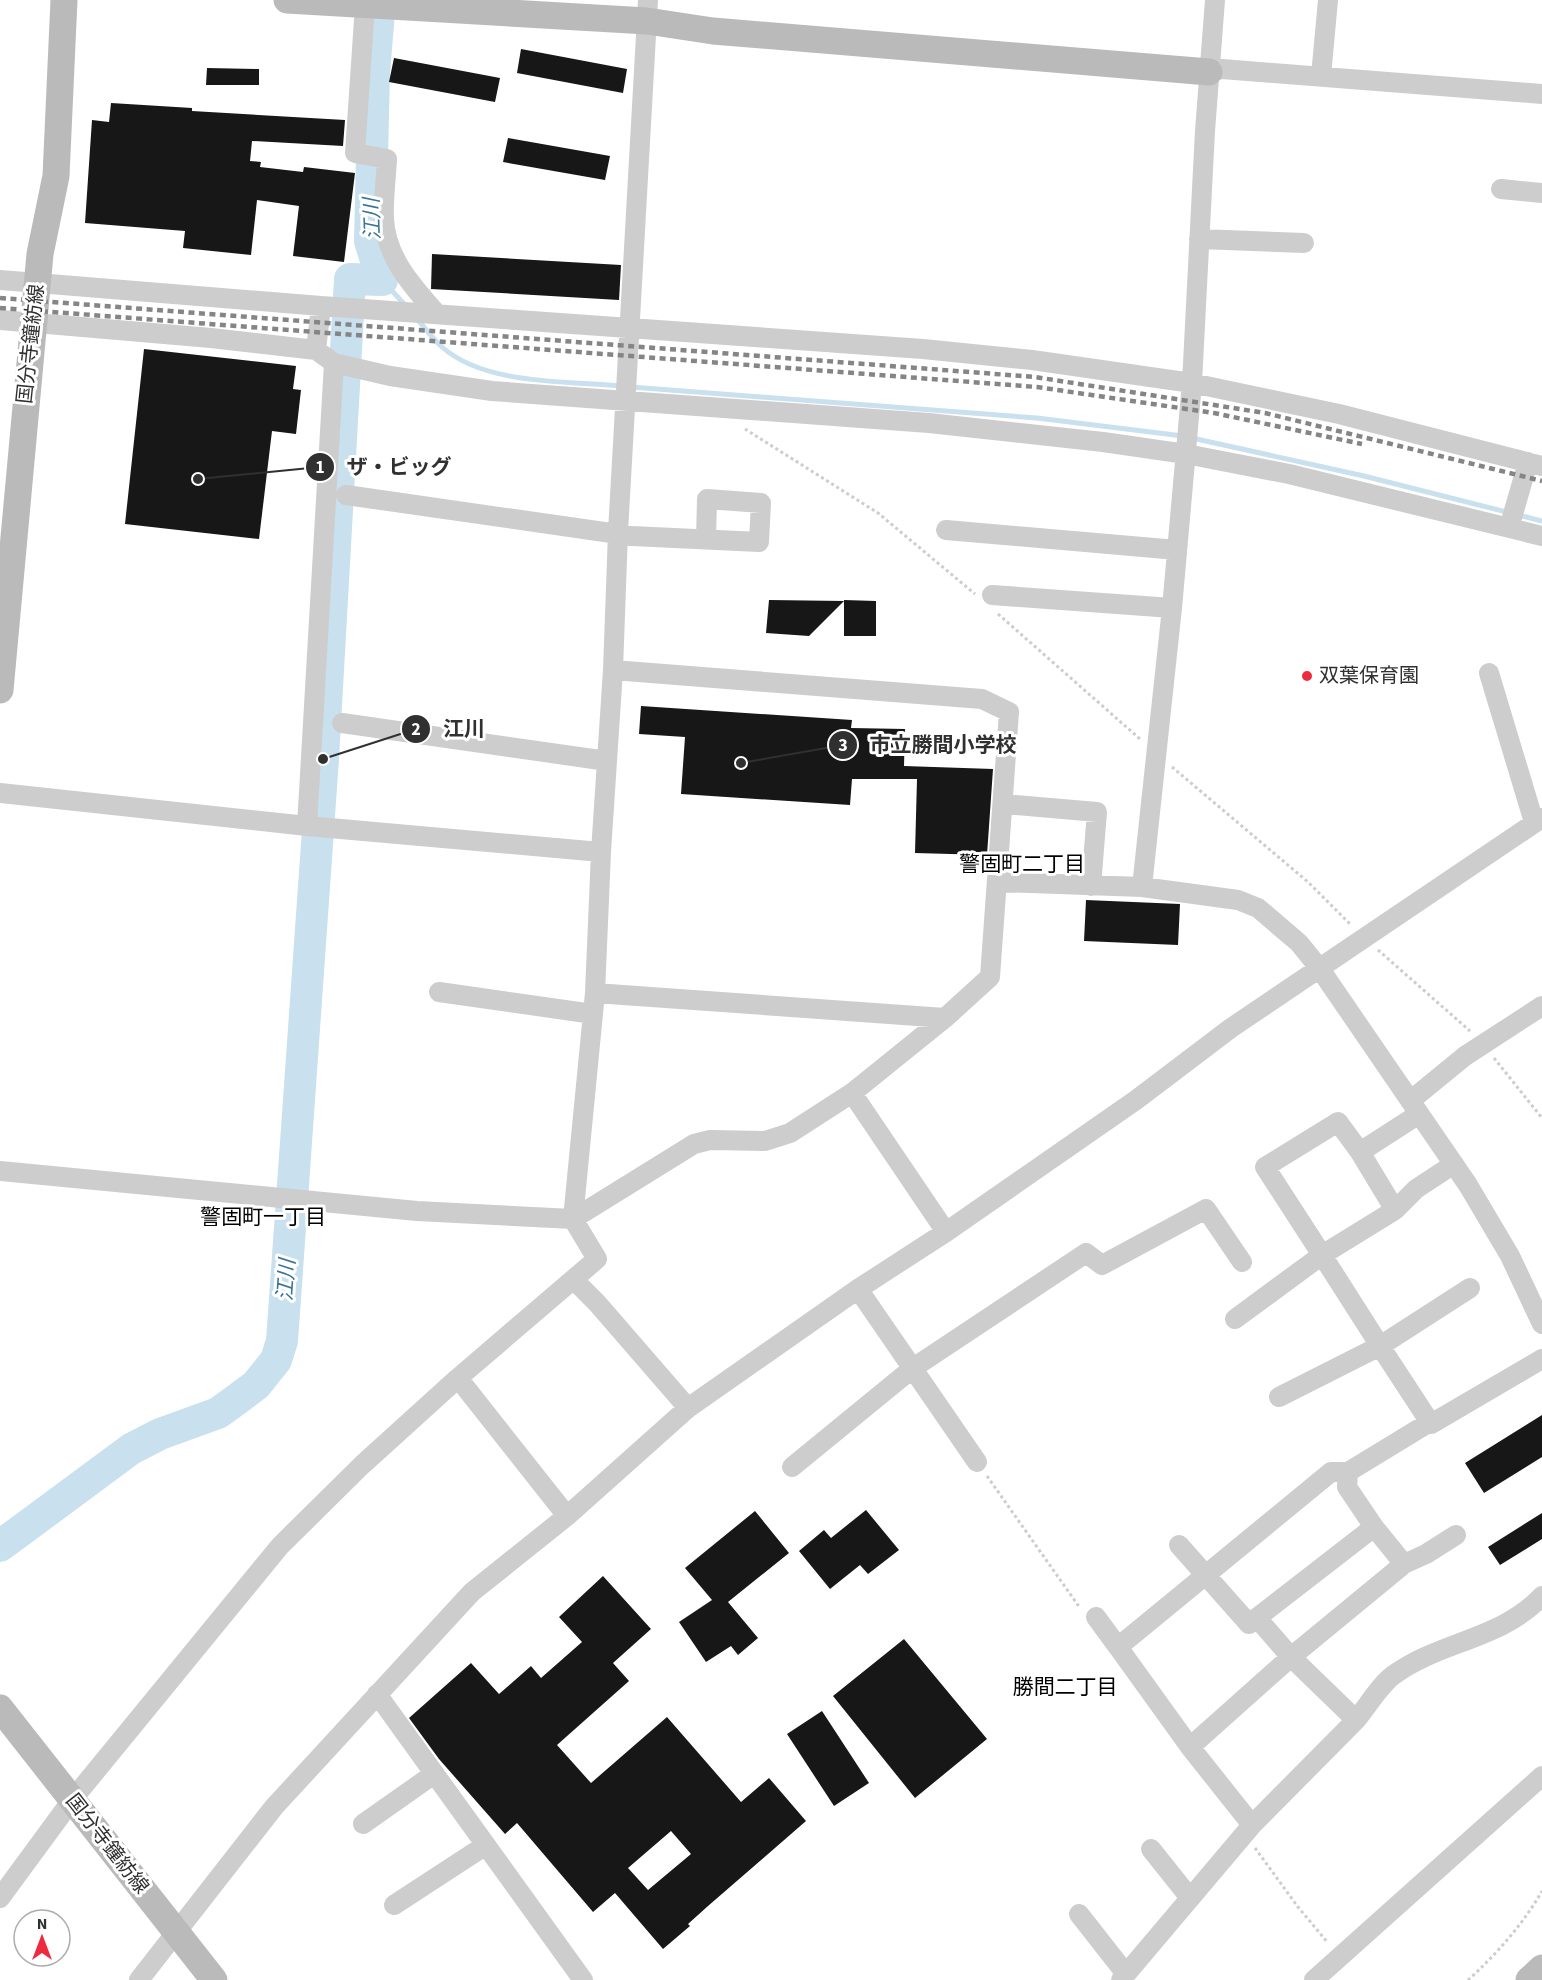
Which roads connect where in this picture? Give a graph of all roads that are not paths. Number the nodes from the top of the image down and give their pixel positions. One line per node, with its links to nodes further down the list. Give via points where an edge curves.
1 (64, 0): 15 (street, 国分寺鐘紡線, via 56,176)
2 (287, 0): 5 (street)
3 (1215, 0): 7 (street)
4 (1328, 0): 8 (street)
5 (365, 5): 6 (street); 17 (street, via 355,153 387,159 384,220 390,247 404,276)
6 (648, 10): 7 (street, via 713,31); 20 (street)
7 (1209, 72): 8 (street, via 1222,69); 12 (street)
8 (1321, 76): 9 (street)
9 (1542, 94)
10 (1501, 189): 11 (street)
11 (1542, 193)
12 (1199, 239): 13 (street); 23 (street)
13 (1304, 243)
14 (0, 280): 15 (street)
15 (38, 283): 16 (street); 19 (street, 国分寺鐘紡線)
16 (321, 306): 17 (street); 21 (street)
17 (437, 314): 20 (street)
18 (0, 320): 19 (street)
19 (33, 322): 21 (street); 38 (street, 国分寺鐘紡線)
20 (630, 327): 23 (street, via 1032,360); 24 (street)
21 (316, 350): 22 (street)
22 (334, 363): 24 (street, via 390,376 492,391); 44 (street)
23 (1192, 383): 25 (street); 26 (street, via 1339,414)
24 (626, 400): 25 (street, via 952,425); 30 (street)
25 (1186, 454): 28 (street, via 1289,474); 33 (street)
26 (1535, 464): 28 (street)
27 (346, 495): 30 (street)
28 (1509, 528): 31 (street)
29 (946, 530): 33 (street)
30 (618, 532): 32 (street); 36 (street)
31 (1542, 536)
32 (706, 539)
33 (1177, 550): 35 (street)
34 (987, 600): 35 (street)
35 (1172, 609): 48 (street)
36 (613, 670): 40 (street); 42 (street, via 982,699 1010,712)
37 (1489, 673): 43 (street)
38 (0, 690)
39 (342, 723): 40 (street)
40 (607, 761): 45 (street)
41 (0, 793): 44 (street)
42 (1004, 804): 46 (street); 47 (street, via 1097,812)
43 (1538, 820): 49 (street)
44 (307, 825): 45 (street)
45 (602, 852): 51 (street)
46 (999, 882): 47 (street); 54 (street, via 990,977)
47 (1091, 886): 48 (street)
48 (1142, 887): 49 (street, via 1238,900 1258,908 1299,943)
49 (1320, 969): 56 (street); 62 (street)
50 (439, 992): 53 (street)
51 (595, 993): 53 (street); 54 (street)
52 (1542, 1006): 56 (street, via 1465,1056)
53 (593, 1014): 61 (street)
54 (945, 1018): 55 (street)
55 (852, 1094): 61 (street, via 790,1133 765,1141 710,1140 694,1144); 62 (street)
56 (1415, 1107): 57 (street); 58 (street)
57 (1360, 1152): 60 (street); 63 (street, via 1338,1122 1264,1167)
58 (1454, 1164): 60 (street, via 1416,1189); 69 (street, via 1510,1256)
59 (0, 1171): 61 (street, via 417,1210)
60 (1395, 1210): 63 (street)
61 (573, 1218): 65 (street, via 597,1259)
62 (946, 1232): 67 (street)
63 (1322, 1255): 68 (street); 70 (street)
64 (1242, 1262): 72 (street, via 1206,1209 1102,1265 1086,1253)
65 (574, 1280): 73 (street); 75 (street)
66 (1470, 1288): 70 (street)
67 (858, 1289): 72 (street); 75 (street)
68 (1235, 1319)
69 (1542, 1324)
70 (1380, 1346): 74 (street); 76 (street)
71 (1542, 1359): 76 (street)
72 (913, 1368): 77 (street); 78 (street)
73 (458, 1378): 80 (street); 97 (street, via 280,1546)
74 (1279, 1397)
75 (688, 1408): 80 (street)
76 (1430, 1422): 79 (street)
77 (977, 1462)
78 (792, 1467)
79 (1348, 1472): 81 (street, via 1347,1487); 85 (street, via 1331,1472)
80 (567, 1516): 91 (street, via 472,1592)
81 (1374, 1527): 84 (street); 88 (street)
82 (1456, 1536): 84 (street)
83 (1179, 1545): 85 (street)
84 (1404, 1564): 90 (street)
85 (1205, 1575): 88 (street, via 1249,1624); 89 (street)
86 (1542, 1596): 93 (street, via 1529,1611 1501,1627 1426,1656 1393,1675)
87 (1096, 1617): 89 (street)
88 (1257, 1618): 90 (street)
89 (1118, 1647): 94 (street)
90 (1291, 1657): 93 (street); 94 (street)
91 (376, 1694): 95 (street); 106 (street, via 274,1808)
92 (0, 1708): 97 (street, 国分寺鐘紡線)
93 (1356, 1720): 99 (street)
94 (1190, 1746): 99 (street)
95 (434, 1774): 98 (street); 100 (street)
96 (1542, 1776): 112 (street)
97 (72, 1800): 102 (street); 106 (street, 国分寺鐘紡線)
98 (363, 1824)
99 (1252, 1825): 103 (street)
100 (486, 1845): 104 (street); 111 (street)
101 (1151, 1849): 103 (street)
102 (0, 1898)
103 (1190, 1898): 108 (street)
104 (394, 1905)
105 (1079, 1914): 108 (street)
106 (177, 1933): 109 (street); 110 (street, 国分寺鐘紡線)
107 (1542, 1968): 113 (street)
108 (1124, 1977)
109 (139, 1980)
110 (214, 1980)
111 (583, 1980)
112 (1314, 1980)
113 (1529, 1980)

